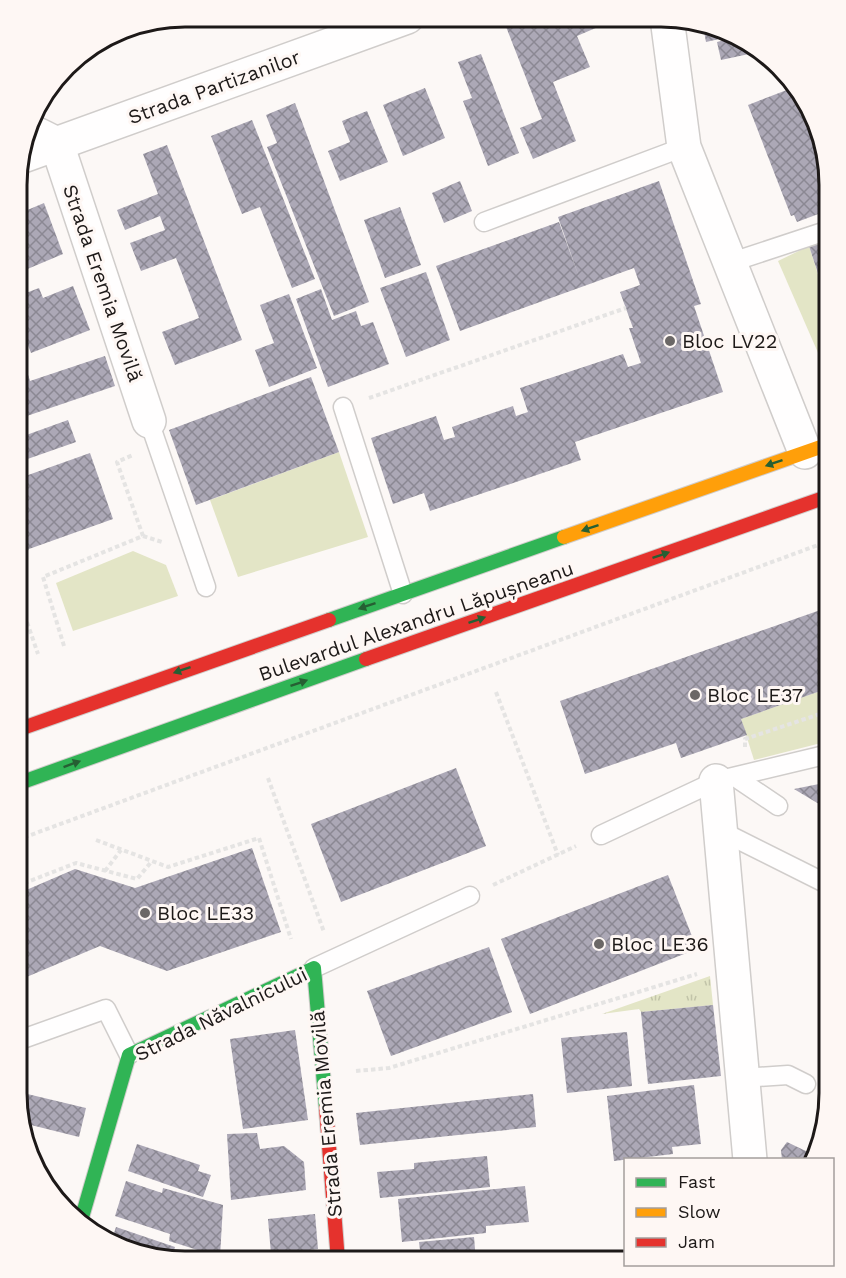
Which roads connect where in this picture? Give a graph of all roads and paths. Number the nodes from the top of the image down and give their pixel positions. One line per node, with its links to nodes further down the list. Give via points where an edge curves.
1 (377, 27): 3 (street, Strada Partizanilor)
2 (668, 27): 4 (street)
3 (43, 137): 10 (street, Strada Eremia Movilă)
4 (684, 147): 5 (lane); 7 (street)
5 (483, 222)
6 (819, 234): 7 (lane)
7 (729, 263): 11 (street)
8 (626, 308): 9 (path)
9 (343, 408): 16 (lane)
10 (149, 421): 15 (lane)
11 (817, 448): 16 (main road, Bulevardul Alexandru Lăpușneanu, one-way to 16)
12 (117, 462): 18 (path, via 143,536 43,578)
13 (819, 500): 26 (main road, Bulevardul Alexandru Lăpușneanu, one-way to 13)
14 (819, 545): 30 (path)
15 (206, 587)
16 (403, 594): 22 (main road, Bulevardul Alexandru Lăpușneanu, one-way to 22)
17 (27, 622): 19 (path)
18 (64, 646)
19 (38, 654)
20 (496, 692): 33 (path)
21 (819, 714): 25 (path, via 746,739)
22 (27, 726)
23 (819, 756): 25 (lane)
24 (268, 778): 39 (path)
25 (731, 778): 27 (lane); 28 (street); 29 (lane)
26 (27, 780)
27 (778, 806)
28 (720, 831): 36 (lane); 40 (street)
29 (602, 834): 33 (path)
30 (27, 836)
31 (96, 840): 32 (path)
32 (121, 850): 34 (path); 35 (path)
33 (558, 855): 38 (path)
34 (152, 861): 35 (path, via 137,879); 41 (path, via 168,867 259,838)
35 (105, 871): 37 (path, via 76,862)
36 (819, 880)
37 (27, 882)
38 (470, 896): 39 (lane, Strada Năvalnicului)
39 (334, 959): 41 (lane, Strada Năvalnicului)
40 (732, 963): 44 (path, via 388,1068); 45 (street)
41 (308, 971): 43 (main road, Strada Năvalnicului); 44 (main road, Strada Eremia Movilă)
42 (27, 1038): 43 (lane, via 106,1010)
43 (129, 1055): 48 (main road, Strada Năvalnicului)
44 (323, 1075): 49 (main road, Strada Eremia Movilă)
45 (743, 1078): 46 (lane, via 788,1075); 47 (street)
46 (806, 1084)
47 (750, 1158)
48 (84, 1214)
49 (337, 1251)

